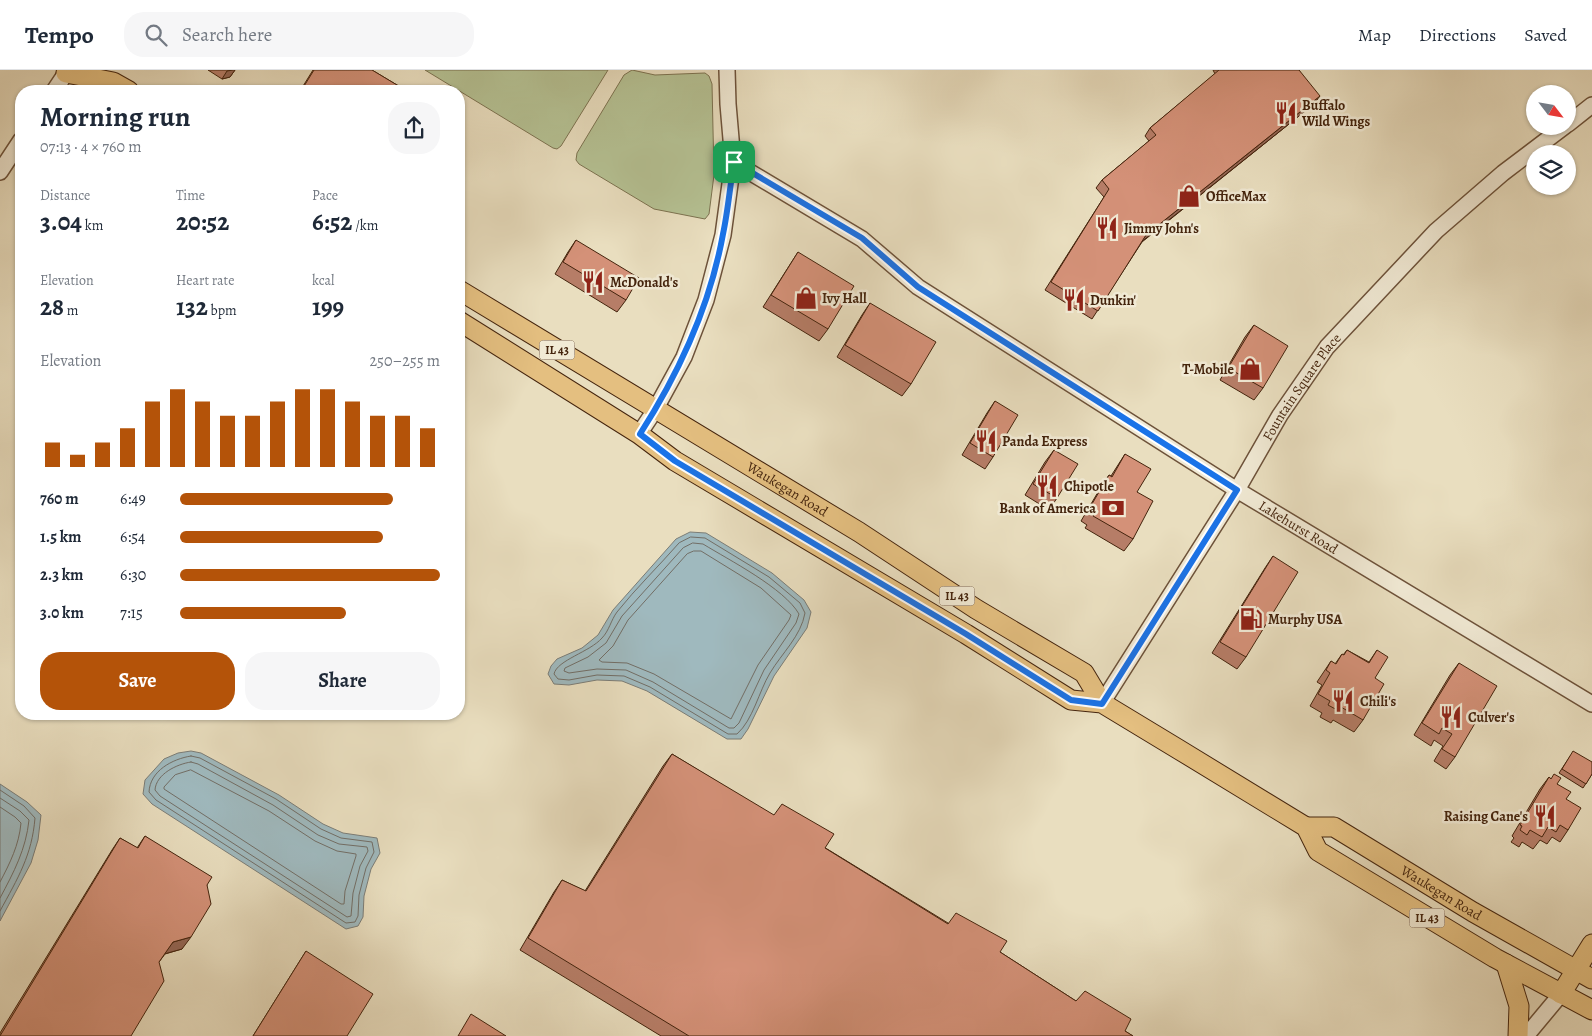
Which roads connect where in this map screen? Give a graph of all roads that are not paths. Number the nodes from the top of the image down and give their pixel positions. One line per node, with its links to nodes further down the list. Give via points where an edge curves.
1 (727, 70): 10 (street)
2 (65, 71): 3 (street); 4 (main road); 5 (main road)
3 (57, 85)
4 (78, 85)
5 (118, 85)
6 (1592, 105): 7 (street, Fountain Square Place)
7 (1576, 117)
8 (1553, 135): 16 (street, Fountain Square Place, via 1503,173 1436,232 1327,347 1280,415)
9 (15, 149): 11 (street)
10 (734, 162): 14 (street, via 723,235 706,300 684,357); 16 (street, Lakehurst Road, via 862,238 918,287)
11 (0, 172)
12 (465, 294): 14 (main road, Waukegan Road / IL 43)
13 (465, 325): 15 (main road, Waukegan Road / IL 43)
14 (655, 410): 15 (street); 17 (main road, Waukegan Road / IL 43, via 859,532 976,609 1084,673)
15 (640, 434): 17 (main road, Waukegan Road / IL 43, via 675,461 966,634 1057,692 1071,700)
16 (1237, 490): 17 (street, Fountain Square Place); 18 (street, Lakehurst Road)
17 (1102, 704): 19 (main road, Waukegan Road / IL 43)
18 (1592, 704)
19 (1306, 827): 21 (main road, Waukegan Road / IL 43, via 1318,851); 22 (main road, Waukegan Road, via 1334,827 1464,907)
20 (1592, 944): 22 (main road)
21 (1506, 964): 24 (main road, Waukegan Road / IL 43); 26 (main road, via 1520,1006)
22 (1576, 970): 23 (main road, Waukegan Road); 24 (main road)
23 (1592, 979)
24 (1561, 994): 25 (main road, IL 43); 27 (street)
25 (1592, 1010)
26 (1518, 1036)
27 (1526, 1036)

